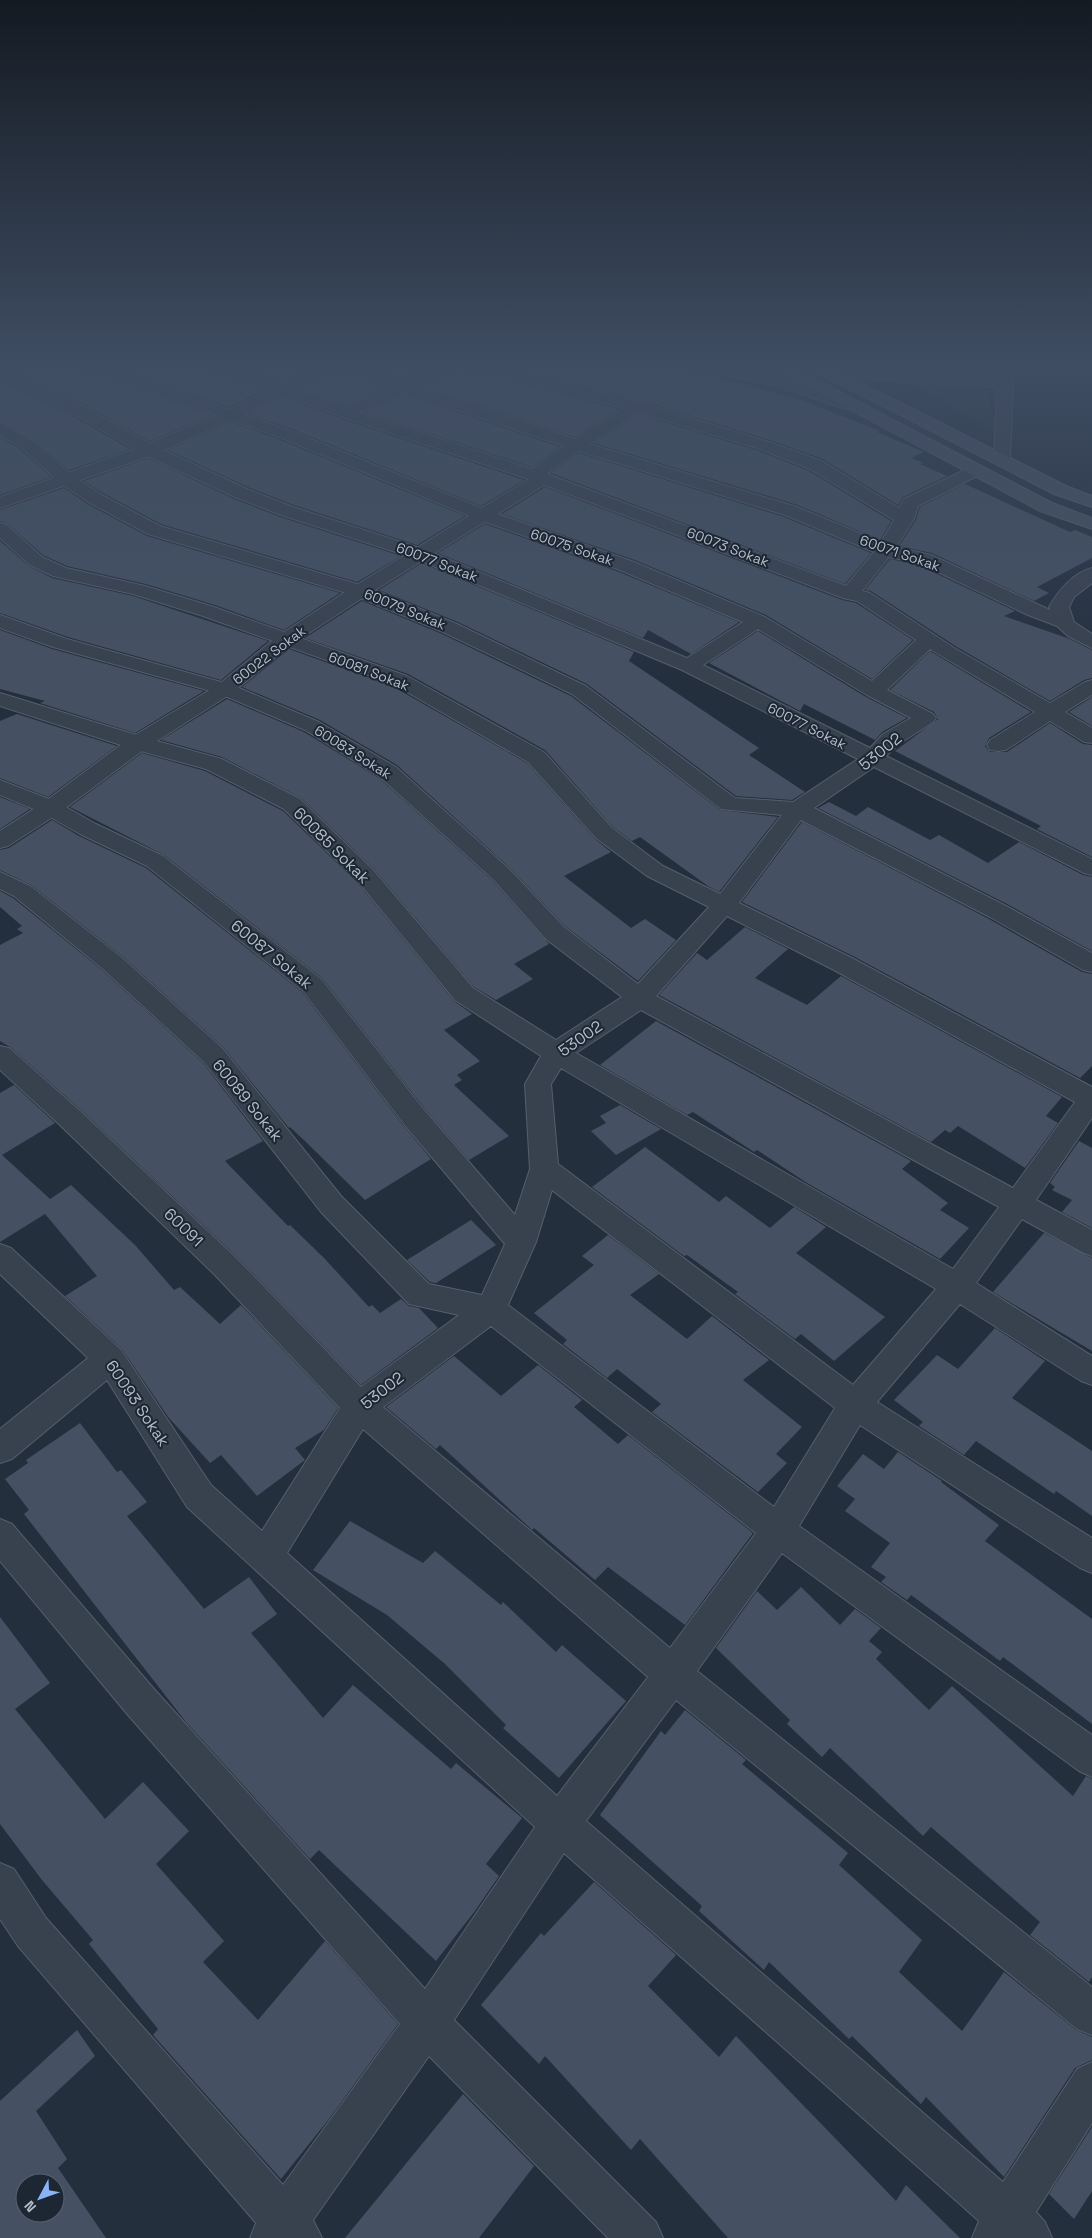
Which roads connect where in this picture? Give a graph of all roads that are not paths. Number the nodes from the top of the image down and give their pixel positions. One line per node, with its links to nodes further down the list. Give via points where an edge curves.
1 (53, 467): 13 (street, 60079 Sokak)
2 (99, 467): 13 (street)
3 (185, 467): 21 (street, 60077 Sokak, via 241,494 287,511)
4 (367, 467): 16 (street, 60075 Sokak)
5 (512, 467): 12 (street, 60073 Sokak)
6 (548, 467): 12 (street, 60022 Sokak)
7 (652, 467): 20 (street, 60071 Sokak, via 791,511)
8 (820, 467): 17 (street)
9 (969, 467): 11 (main road)
10 (1018, 467): 15 (main road, via 1060,490)
11 (974, 470): 17 (street, via 910,503); 18 (main road, via 1046,507)
12 (538, 476): 16 (street, 60022 Sokak); 24 (street, 60073 Sokak)
13 (66, 479): 14 (street); 23 (street, 60079 Sokak, via 154,530)
14 (0, 502)
15 (1092, 502)
16 (483, 515): 21 (street, 60022 Sokak); 26 (street, 60075 Sokak, via 627,566)
17 (906, 518): 20 (street)
18 (1092, 524)
19 (0, 528): 28 (street, 60081 Sokak, via 36,561 60,572 147,592)
20 (884, 550): 24 (street); 27 (street, 60071 Sokak, via 924,559 1035,612)
21 (420, 554): 23 (street, 60022 Sokak); 31 (street, 60077 Sokak)
22 (1092, 574): 27 (street, via 1066,594 1059,607)
23 (360, 591): 28 (street, 60022 Sokak); 43 (street, 60079 Sokak, via 450,628 579,690 728,804)
24 (850, 594): 29 (street, 60073 Sokak, via 863,597)
25 (0, 621): 33 (street, 60083 Sokak, via 60,643)
26 (758, 621): 31 (street); 34 (street, 60075 Sokak)
27 (1062, 621): 30 (street, 60071 Sokak, via 1070,630)
28 (285, 640): 33 (street, 60022 Sokak); 47 (street, 60081 Sokak, via 400,680 536,757 604,832 655,871)
29 (928, 640): 34 (street); 36 (street, 60073 Sokak)
30 (1092, 642)
31 (689, 666): 40 (street, 60077 Sokak)
32 (1092, 686): 36 (street)
33 (225, 689): 38 (street, 60022 Sokak); 49 (street, 60083 Sokak, via 312,726 388,772 501,874 554,933)
34 (874, 691): 40 (street, 53002, via 926,718 891,739)
35 (0, 699): 38 (street, 60085 Sokak)
36 (1050, 711): 37 (street, 60073 Sokak); 39 (street)
37 (1092, 737)
38 (138, 743): 42 (street, 60022 Sokak); 50 (street, 60085 Sokak, via 214,764 292,804 365,875 464,994)
39 (998, 745)
40 (872, 759): 43 (street, 53002); 45 (street, 60077 Sokak)
41 (0, 786): 42 (street, 60087 Sokak)
42 (51, 808): 44 (street, 60022 Sokak); 55 (street, 60087 Sokak, via 155,861 312,985 414,1117)
43 (798, 809): 47 (street, 53002); 48 (street)
44 (0, 841)
45 (1092, 868)
46 (0, 878): 59 (street, 60089 Sokak, via 22,891 112,963 213,1055 331,1204 420,1295)
47 (725, 904): 49 (street, 53002); 52 (street, 60081 Sokak, via 844,964)
48 (1092, 964)
49 (640, 998): 50 (street, 53002); 54 (street, 60083 Sokak)
50 (556, 1053): 53 (street, 53002, via 538,1084); 58 (street, 60085 Sokak)
51 (0, 1055): 63 (street, 60091, via 226,1267)
52 (1092, 1098): 54 (street)
53 (544, 1169): 55 (street, 53002); 62 (street)
54 (1016, 1203): 56 (street, 60083 Sokak); 58 (street)
55 (521, 1242): 59 (street, 53002)
56 (1092, 1244)
57 (0, 1256): 60 (street, 60093 Sokak)
58 (957, 1286): 61 (street, 60085 Sokak); 62 (street)
59 (491, 1309): 63 (street, 53002); 65 (street)
60 (110, 1359): 64 (street); 67 (street, 60093 Sokak, via 199,1496)
61 (1092, 1372)
62 (855, 1405): 65 (street); 68 (street)
63 (359, 1406): 67 (street, 53002); 69 (street, 60091)
64 (0, 1450)
65 (778, 1530): 69 (street); 70 (street)
66 (0, 1535): 74 (street, via 141,1702)
67 (265, 1558): 71 (street, 60093 Sokak)
68 (1092, 1558)
69 (673, 1674): 71 (street); 73 (street, 60091)
70 (1092, 1758)
71 (560, 1824): 74 (street); 76 (street, 60093 Sokak)
72 (0, 1883): 77 (street, via 32,1932)
73 (1092, 2014)
74 (427, 2023): 77 (street); 78 (street)
75 (1092, 2084): 76 (street)
76 (1011, 2231)
77 (286, 2233)
78 (640, 2238)

